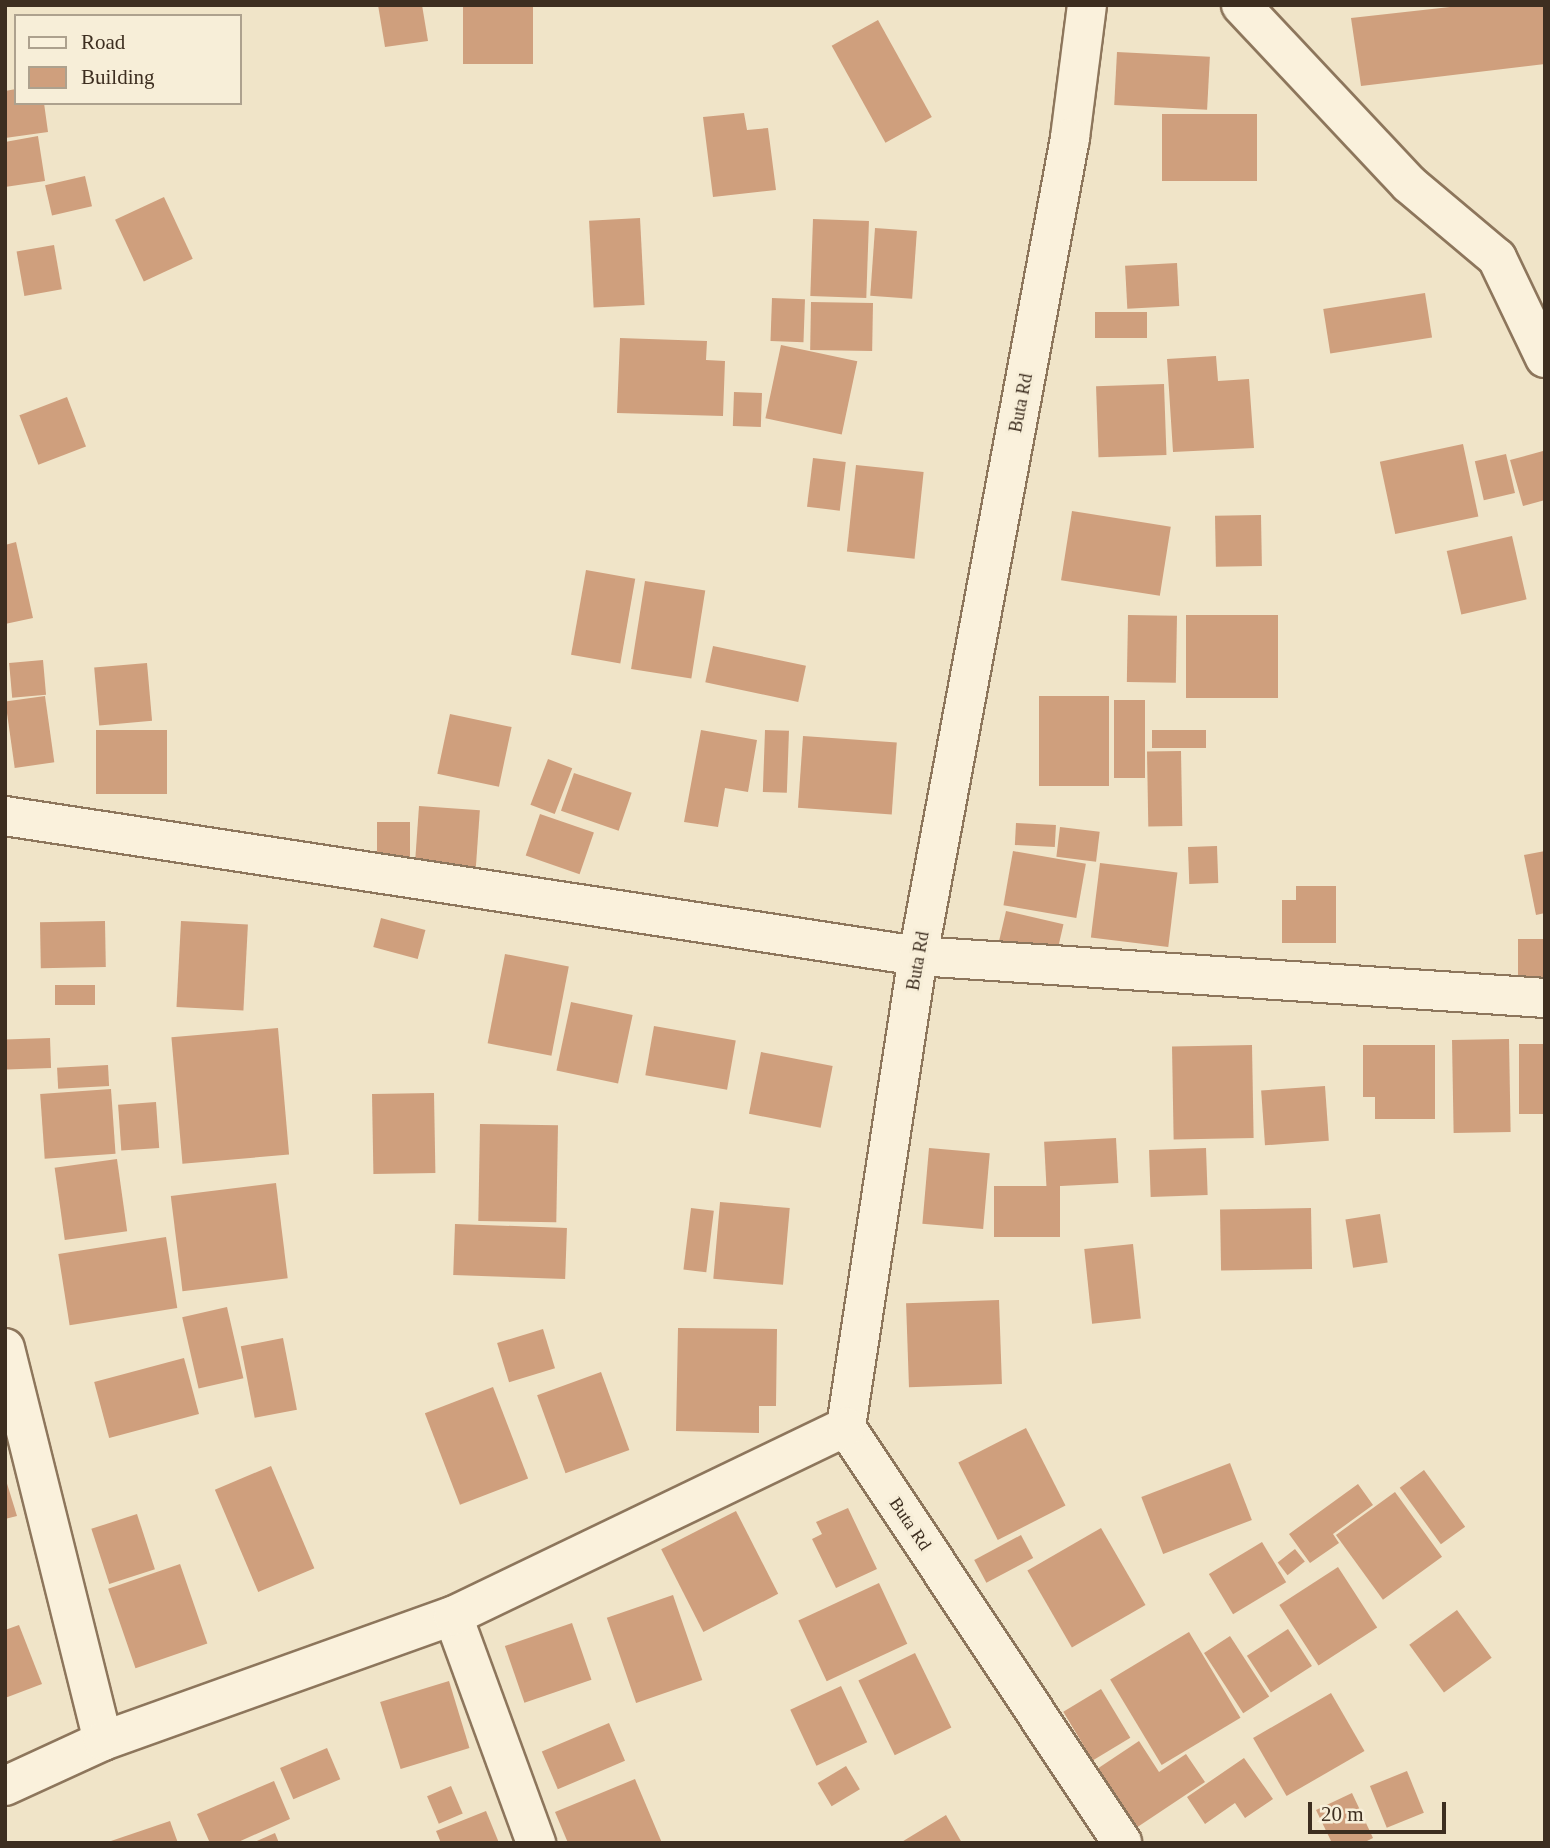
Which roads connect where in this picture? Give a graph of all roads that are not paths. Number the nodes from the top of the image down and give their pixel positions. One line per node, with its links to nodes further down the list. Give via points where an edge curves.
1 (1087, 5): 5 (street, Buta Rd, via 1070,138)
2 (1241, 5): 3 (street, via 1409,184 1497,258)
3 (1545, 358)
4 (5, 816): 5 (street)
5 (918, 956): 6 (street); 8 (street, Buta Rd)
6 (1545, 998)
7 (5, 1348): 10 (street)
8 (846, 1427): 9 (street); 13 (street, Buta Rd)
9 (453, 1616): 10 (street); 12 (street)
10 (103, 1741): 11 (street)
11 (5, 1786)
12 (536, 1843)
13 (1122, 1843)

